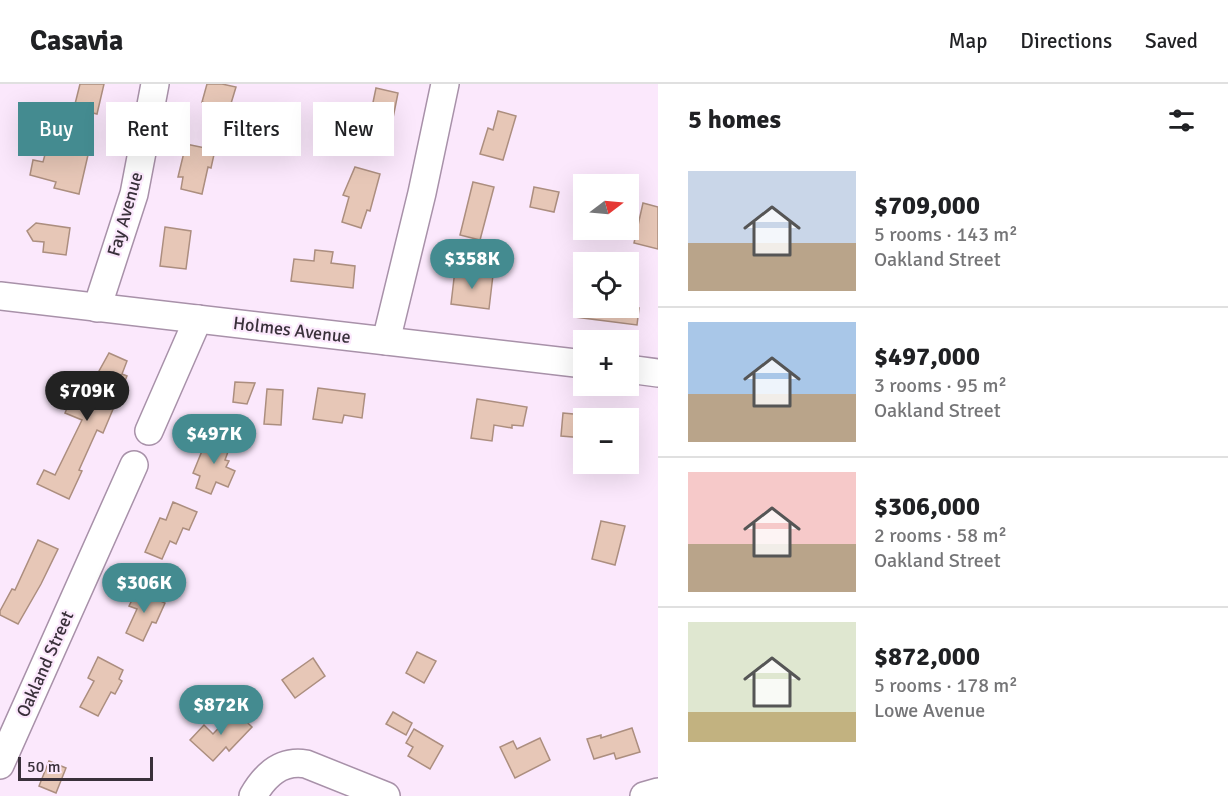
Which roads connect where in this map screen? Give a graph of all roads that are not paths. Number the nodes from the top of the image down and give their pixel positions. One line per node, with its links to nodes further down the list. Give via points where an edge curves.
1 (155, 84): 4 (street, Fay Avenue, via 134,194)
2 (445, 84): 6 (street)
3 (0, 296): 4 (street, Holmes Avenue)
4 (96, 308): 5 (street, Holmes Avenue)
5 (198, 320): 6 (street, Holmes Avenue); 10 (street)
6 (386, 341): 7 (street, Holmes Avenue)
7 (573, 363)
8 (639, 370): 9 (street)
9 (658, 373)
10 (149, 431)
11 (134, 465): 12 (street, Oakland Street)
12 (0, 765)
13 (658, 792): 16 (street)
14 (253, 796): 15 (street, via 271,772 298,763)
15 (386, 796)
16 (644, 796)

